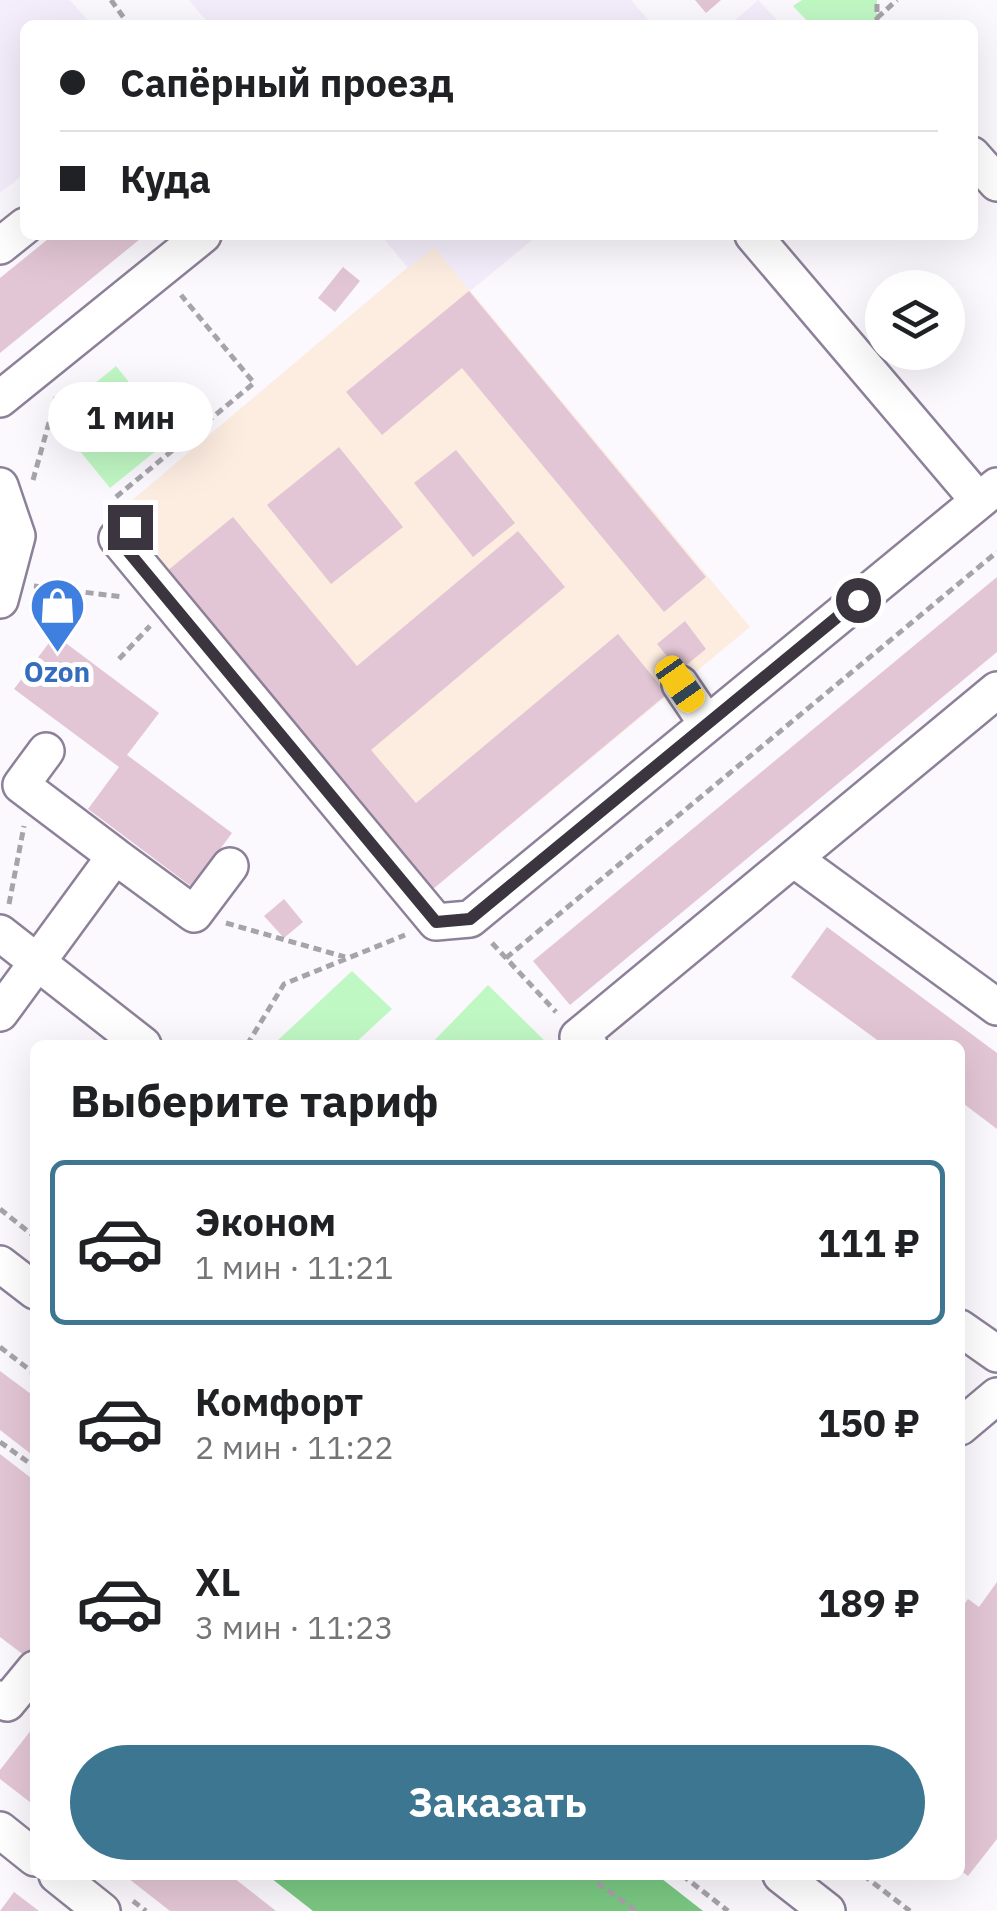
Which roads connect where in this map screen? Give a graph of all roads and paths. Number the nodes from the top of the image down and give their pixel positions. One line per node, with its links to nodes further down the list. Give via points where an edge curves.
1 (898, 0): 2 (path)
2 (878, 20)
3 (978, 162): 4 (street)
4 (997, 183)
5 (20, 230): 8 (street)
6 (198, 240): 9 (street)
7 (757, 240): 13 (street)
8 (0, 246)
9 (161, 270): 10 (street); 14 (path, via 254,383)
10 (71, 344): 11 (street); 15 (path)
11 (0, 400)
12 (0, 486): 15 (street)
13 (988, 493): 22 (street)
14 (120, 514): 18 (street, via 117,538)
15 (17, 536): 17 (street)
16 (997, 552): 32 (path)
17 (3, 591): 18 (path)
18 (172, 603): 19 (path); 29 (street)
19 (120, 660)
20 (680, 684): 22 (street)
21 (997, 690): 26 (street)
22 (708, 724): 29 (street)
23 (46, 751): 24 (street, via 21,784)
24 (30, 791): 25 (street); 30 (path)
25 (114, 856): 28 (street); 33 (street)
26 (794, 859): 34 (street); 39 (street)
27 (230, 866): 28 (street)
28 (194, 914): 31 (path)
29 (453, 921): 31 (path); 32 (path)
30 (2, 935): 33 (street)
31 (348, 958): 37 (path, via 284,984)
32 (506, 958): 38 (path)
33 (38, 962): 35 (street); 36 (street)
34 (997, 1007)
35 (0, 1013)
36 (137, 1040)
37 (250, 1040)
38 (583, 1040)
39 (585, 1040)
40 (0, 1210): 41 (path)
41 (30, 1233)
42 (965, 1332): 44 (street)
43 (0, 1347): 45 (path)
44 (997, 1354)
45 (30, 1370)
46 (997, 1396): 47 (street)
47 (965, 1424)
48 (0, 1442): 49 (path)
49 (30, 1464)
50 (30, 1675): 51 (street)
51 (2, 1705)
52 (0, 1830): 53 (street)
53 (30, 1854)
54 (63, 1880): 59 (street)
55 (594, 1880): 60 (path)
56 (688, 1880): 61 (path)
57 (787, 1880): 62 (street)
58 (870, 1880): 63 (path)
59 (102, 1911)
60 (636, 1911)
61 (728, 1911)
62 (827, 1911)
63 (910, 1911)

